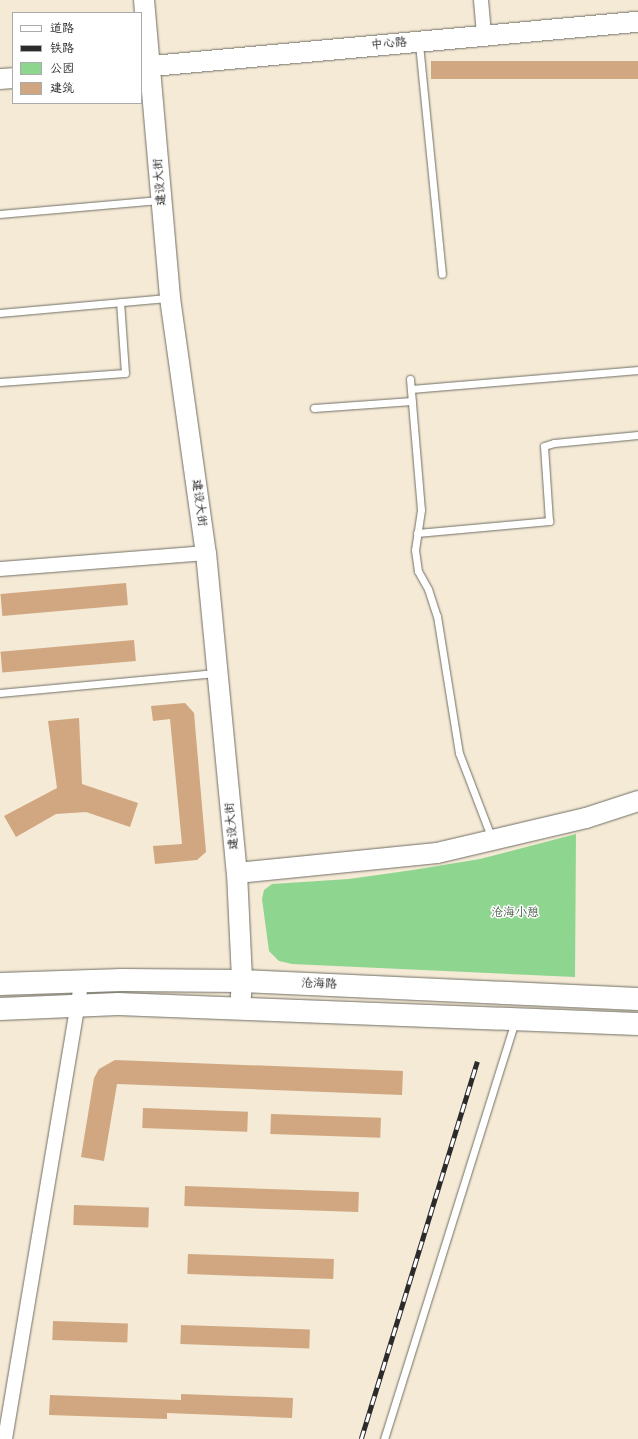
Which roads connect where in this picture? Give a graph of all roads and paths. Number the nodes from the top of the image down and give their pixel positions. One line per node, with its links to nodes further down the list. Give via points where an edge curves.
1 (144, 0): 6 (street, 建设大街)
2 (481, 0): 4 (street)
3 (638, 22): 4 (street, 中心路)
4 (484, 36): 5 (street, 中心路)
5 (418, 42): 6 (street, 中心路); 11 (lane)
6 (145, 66): 9 (street, 建设大街)
7 (12, 78): 8 (street)
8 (0, 79)
9 (162, 200): 10 (lane); 12 (street, 建设大街)
10 (0, 214)
11 (442, 274)
12 (170, 298): 13 (lane); 23 (street, 建设大街)
13 (120, 302): 14 (lane); 17 (lane, via 125,372)
14 (0, 313)
15 (638, 370): 18 (lane)
16 (410, 378): 18 (lane)
17 (0, 382)
18 (411, 388): 19 (lane)
19 (412, 401): 20 (lane); 22 (lane, via 421,510)
20 (314, 408)
21 (638, 435): 22 (lane, via 544,446 549,521)
22 (417, 533): 28 (lane, via 415,550 418,572 428,589 437,616 459,753)
23 (206, 553): 24 (street); 25 (street, 建设大街)
24 (0, 569)
25 (216, 673): 26 (lane); 29 (street, 建设大街)
26 (0, 693)
27 (638, 802): 28 (street)
28 (493, 841): 29 (street, via 410,856)
29 (237, 873): 31 (street, 建设大街)
30 (82, 981): 31 (main road, 沧海路); 32 (main road, 沧海路); 34 (street)
31 (242, 981): 33 (main road, 沧海路); 35 (street, 建设大街)
32 (0, 984)
33 (638, 1000)
34 (79, 1004): 35 (main road); 36 (main road); 39 (street)
35 (240, 1007): 37 (main road)
36 (0, 1008)
37 (516, 1019): 38 (main road); 40 (lane)
38 (638, 1024)
39 (5, 1439)
40 (384, 1439)

